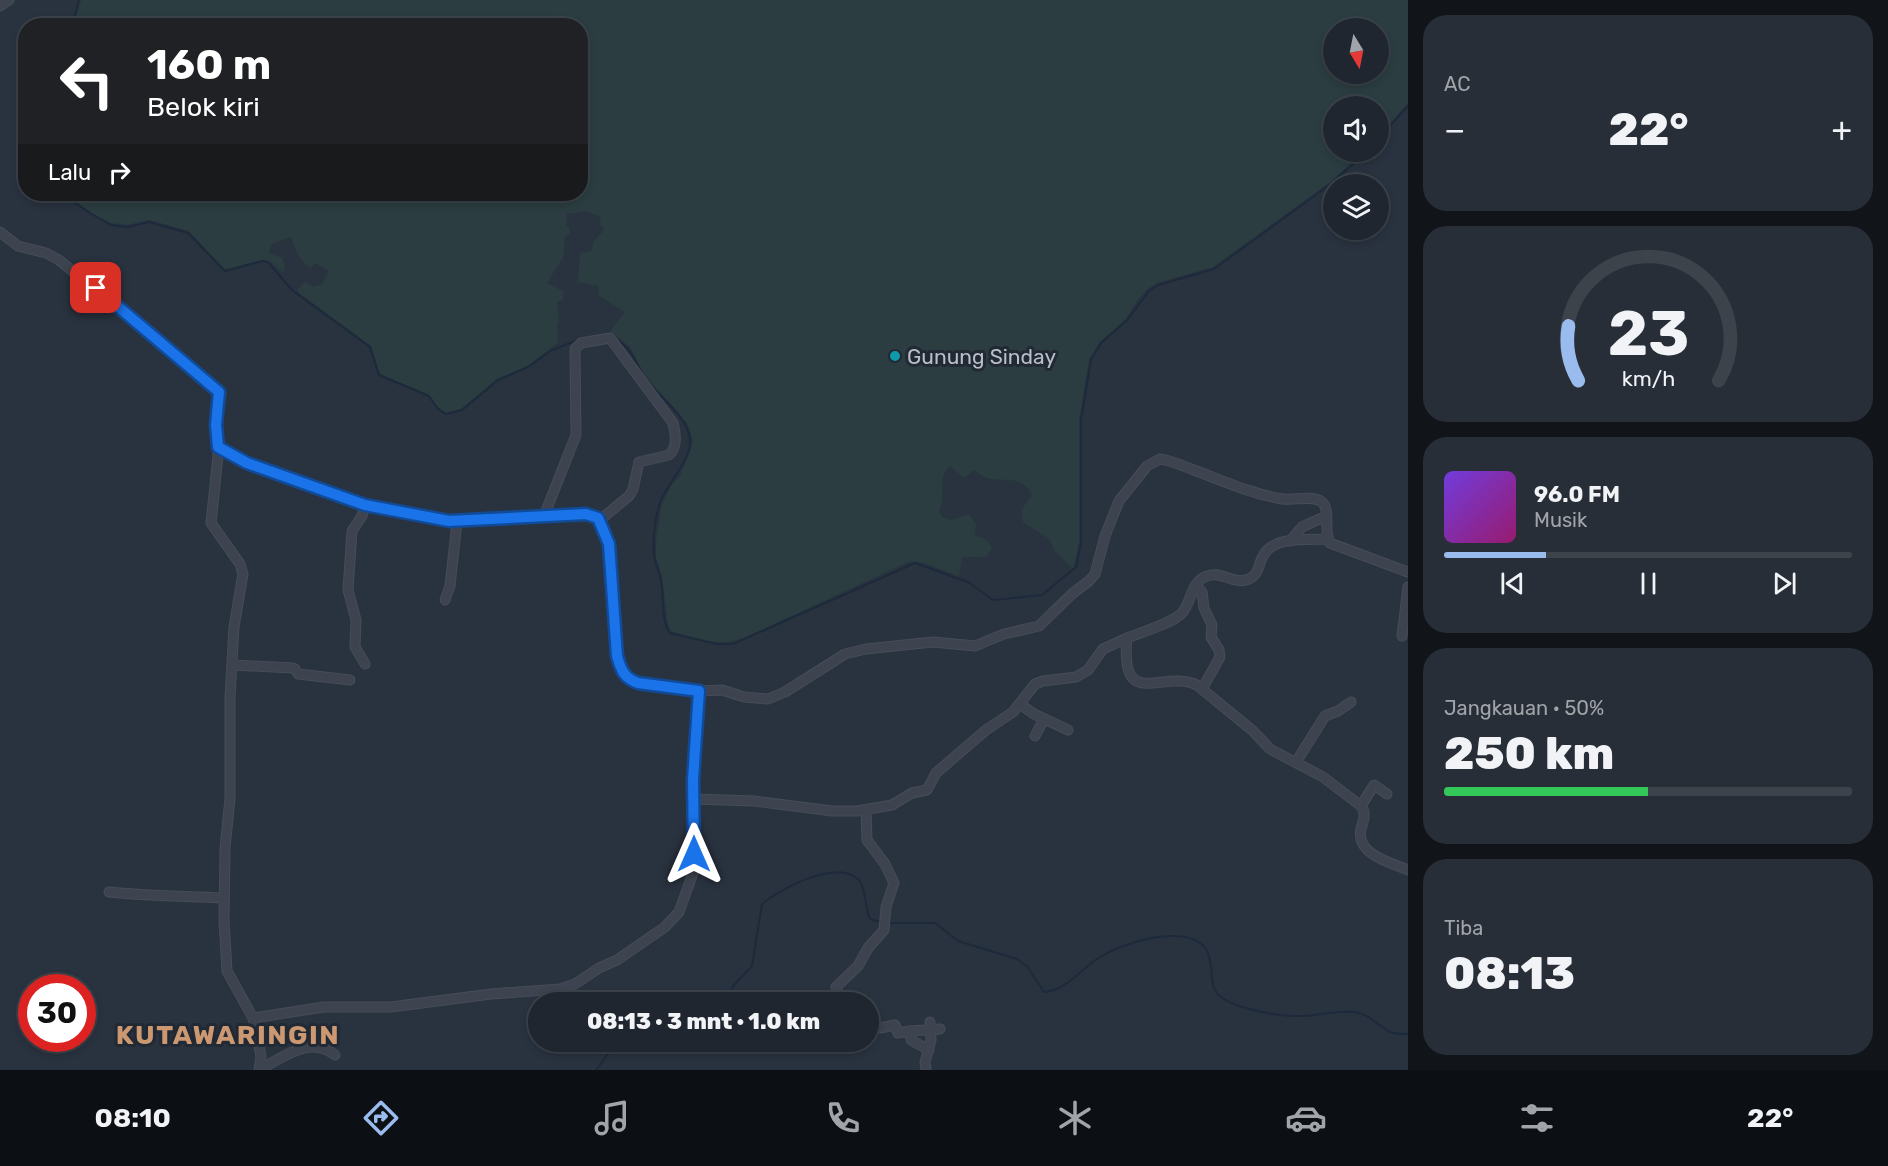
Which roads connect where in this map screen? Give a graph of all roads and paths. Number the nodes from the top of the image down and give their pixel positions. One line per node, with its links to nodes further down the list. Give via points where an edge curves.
1 (9, 0): 2 (street)
2 (0, 6)
3 (0, 232): 4 (street, via 18,246 59,260 217,389 221,395 216,425)
4 (218, 447): 5 (street, via 247,463); 19 (street, via 211,523 243,574)
5 (365, 505): 9 (street); 18 (street, via 352,531 348,590 356,620 355,647)
6 (544, 516): 8 (street, via 586,514); 8 (street, via 576,435 575,349 581,343 610,338 673,423 676,440 669,455 639,462 629,496); 9 (street)
7 (1326, 516): 10 (street); 11 (street, via 1302,527); 22 (street, via 1323,504 1313,498 1291,500 1252,493 1160,459 1147,466 1119,501 1095,574 1039,626 975,646 933,642 845,654 768,699 722,690)
8 (600, 520): 22 (street, via 609,544 617,656 622,674 638,683)
9 (457, 522): 15 (street)
10 (1328, 539): 11 (street); 12 (street, via 1336,546)
11 (1290, 541): 13 (street, via 1274,544 1267,550 1252,577 1235,581 1210,575)
12 (1408, 572)
13 (1196, 585): 17 (street, via 1182,613); 21 (street, via 1202,592 1212,625 1211,637 1220,657)
14 (1408, 587): 16 (street)
15 (445, 600)
16 (1402, 636)
17 (1127, 638): 21 (street, via 1126,659 1138,682 1189,683); 24 (street, via 1103,649 1088,670 1076,677 1035,684)
18 (365, 664)
19 (232, 665): 20 (street, via 292,668 298,674); 35 (street, via 230,799)
20 (350, 680)
21 (1202, 689): 28 (street, via 1270,749)
22 (699, 691): 30 (street)
23 (1351, 702): 28 (street, via 1325,716)
24 (1020, 704): 25 (street); 32 (street, via 953,757 936,773 927,790 912,793 892,805)
25 (1044, 719): 26 (street); 27 (street)
26 (1068, 730)
27 (1035, 736)
28 (1296, 762): 31 (street)
29 (1387, 794): 31 (street, via 1374,785)
30 (693, 799): 32 (street, via 754,801 832,811); 37 (street, via 693,873 679,912 665,927 575,984 391,1007 334,1006)
31 (1361, 806): 33 (street, via 1364,813 1360,837 1364,846 1376,856)
32 (866, 810): 36 (street, via 867,840 894,883 884,930 837,987)
33 (1408, 870)
34 (109, 892): 35 (street)
35 (223, 898): 37 (street, via 227,971)
36 (839, 992)
37 (253, 1018): 42 (street, via 261,1056)
38 (879, 1027): 39 (street, via 895,1025 898,1033)
39 (910, 1031): 40 (street, via 911,1041); 40 (street, via 934,1027)
40 (929, 1050): 43 (street)
41 (335, 1055): 42 (street, via 305,1046)
42 (259, 1069)
43 (926, 1070)

